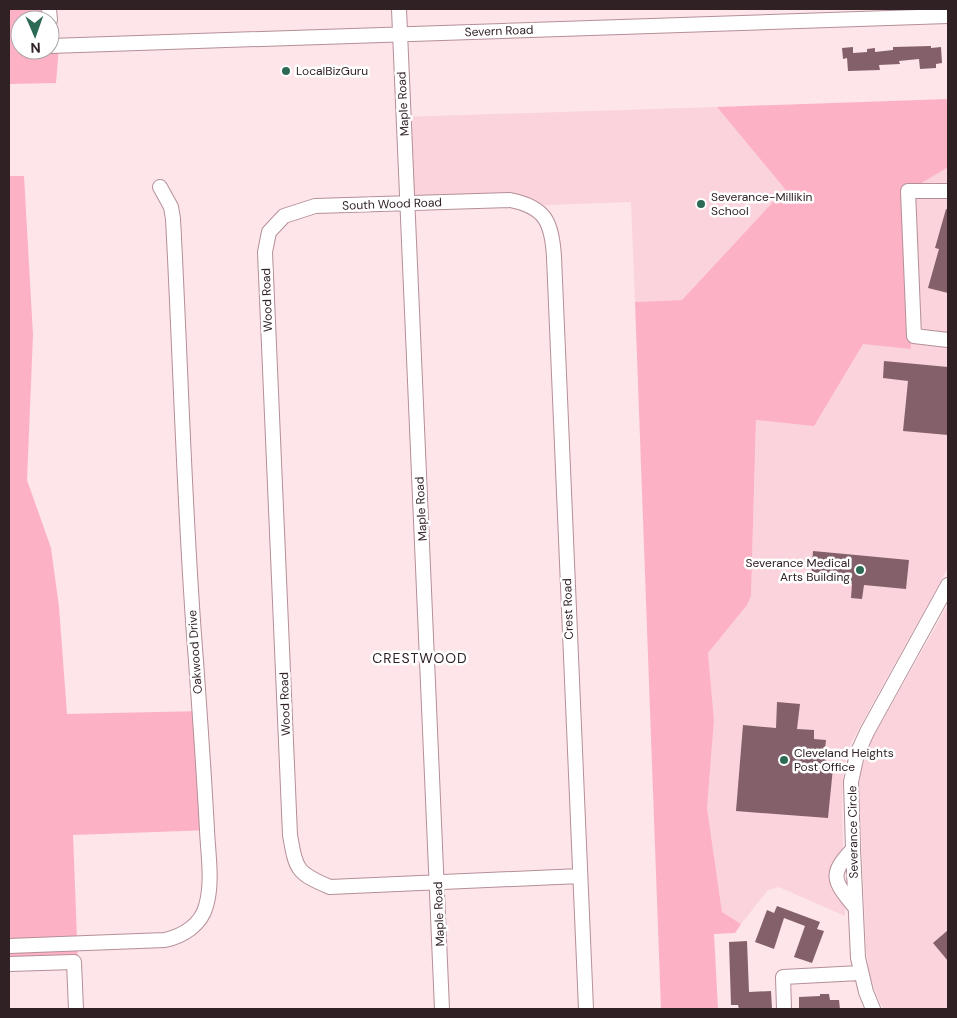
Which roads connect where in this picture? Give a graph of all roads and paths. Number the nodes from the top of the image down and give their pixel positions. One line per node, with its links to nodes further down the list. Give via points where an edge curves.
1 (399, 9): 4 (street, Maple Road)
2 (819, 15): 3 (street, Severn Road); 4 (street, Severn Road)
3 (948, 16)
4 (400, 34): 5 (street, Severn Road); 8 (street, Maple Road)
5 (60, 46)
6 (160, 187): 15 (street, Oakwood Drive, via 173,219 208,898 200,920 171,939)
7 (948, 191): 11 (street, via 908,191 914,336)
8 (407, 204): 9 (street, South Wood Road, via 510,200); 10 (street, South Wood Road, via 315,206 284,216 269,232); 14 (street, Maple Road)
9 (540, 213): 13 (street, Crest Road, via 551,229 554,258)
10 (265, 252): 14 (street, Wood Road, via 290,825 296,864 309,878 330,886)
11 (948, 340)
12 (948, 585): 17 (street, Severance Circle, via 879,707 857,754 851,782 854,906)
13 (580, 876): 14 (street, Wood Road); 20 (street, Crest Road)
14 (438, 881): 19 (street, Maple Road)
15 (9, 946)
16 (9, 964): 18 (street, via 74,962)
17 (860, 973): 21 (street, via 783,977); 22 (street, Severance Circle)
18 (76, 1009)
19 (442, 1009)
20 (586, 1009)
21 (784, 1009)
22 (873, 1009)

